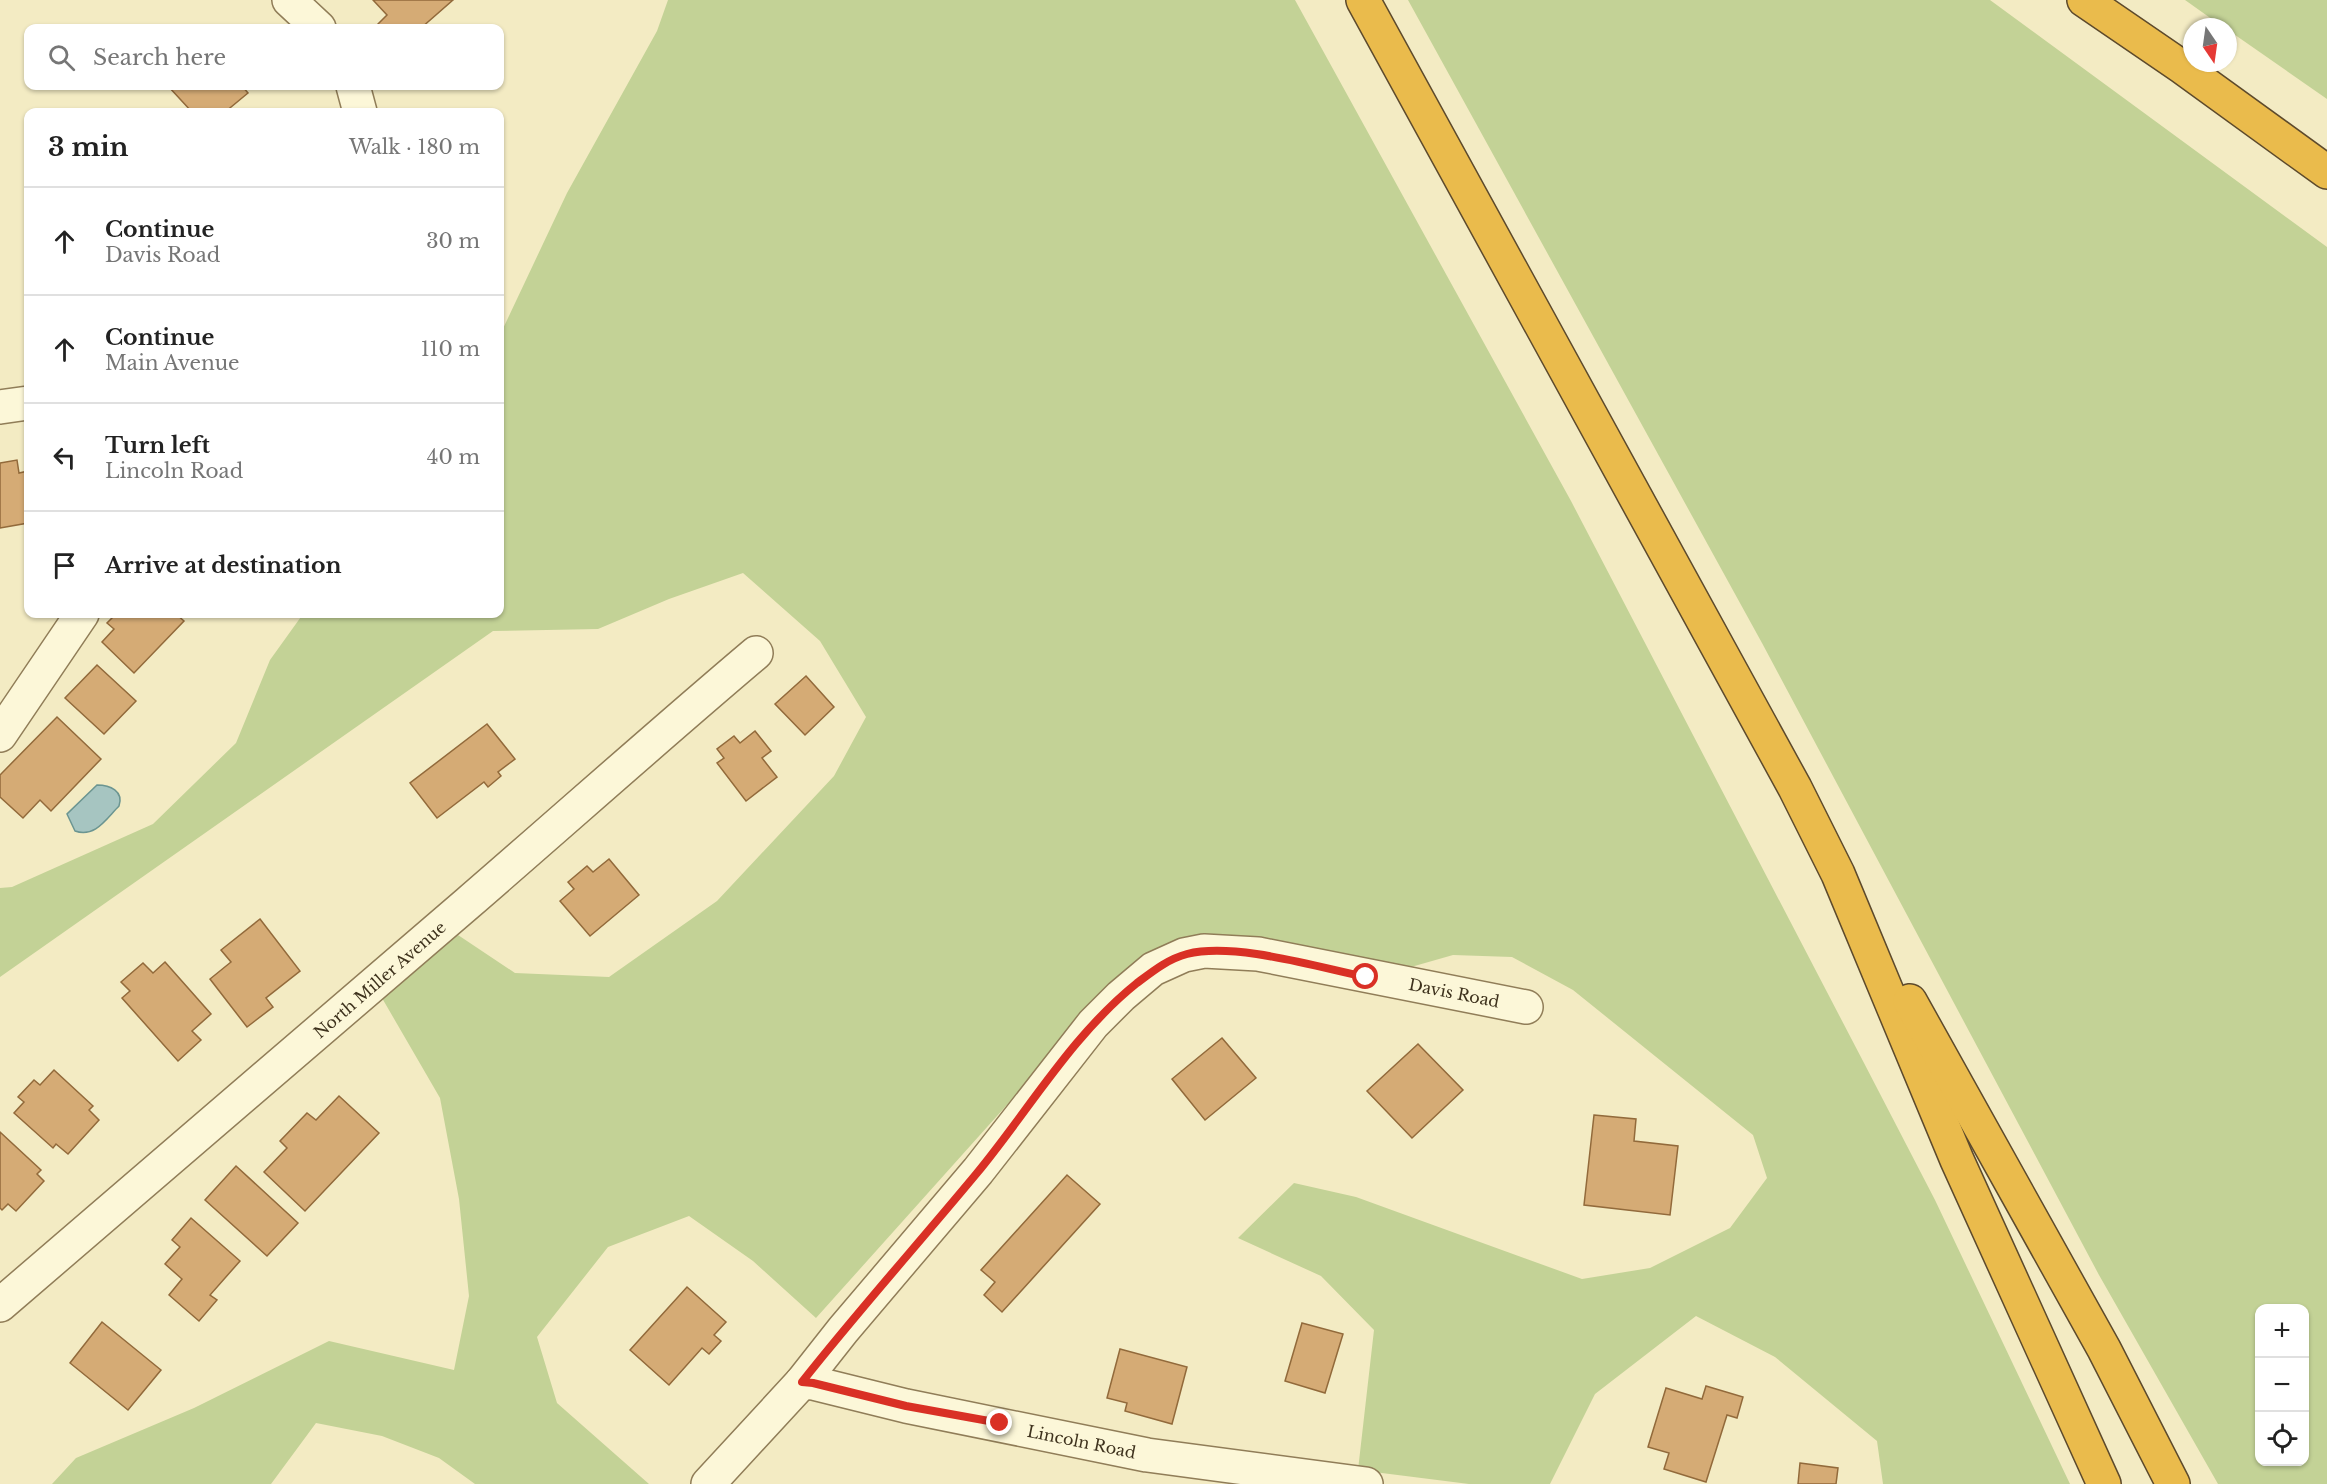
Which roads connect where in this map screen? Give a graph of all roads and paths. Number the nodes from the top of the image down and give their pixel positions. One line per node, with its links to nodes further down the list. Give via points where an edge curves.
1 (289, 0): 4 (street)
2 (1363, 0): 13 (highway)
3 (2084, 0): 7 (highway)
4 (315, 24)
5 (354, 90): 6 (street)
6 (359, 108)
7 (2327, 172)
8 (24, 404): 9 (street)
9 (0, 407)
10 (79, 618): 12 (street)
11 (756, 653): 15 (street, North Miller Avenue)
12 (0, 735)
13 (1838, 874): 19 (highway, via 1957,1160); 20 (highway, via 2098,1339)
14 (1526, 1007): 16 (street, Davis Road, via 1258,954 1204,951 1184,954 1153,969 1093,1024 978,1171)
15 (0, 1305)
16 (802, 1382): 17 (street, Davis Road); 18 (street, Lincoln Road, via 1148,1455)
17 (708, 1484)
18 (1366, 1484)
19 (2104, 1484)
20 (2174, 1484)

